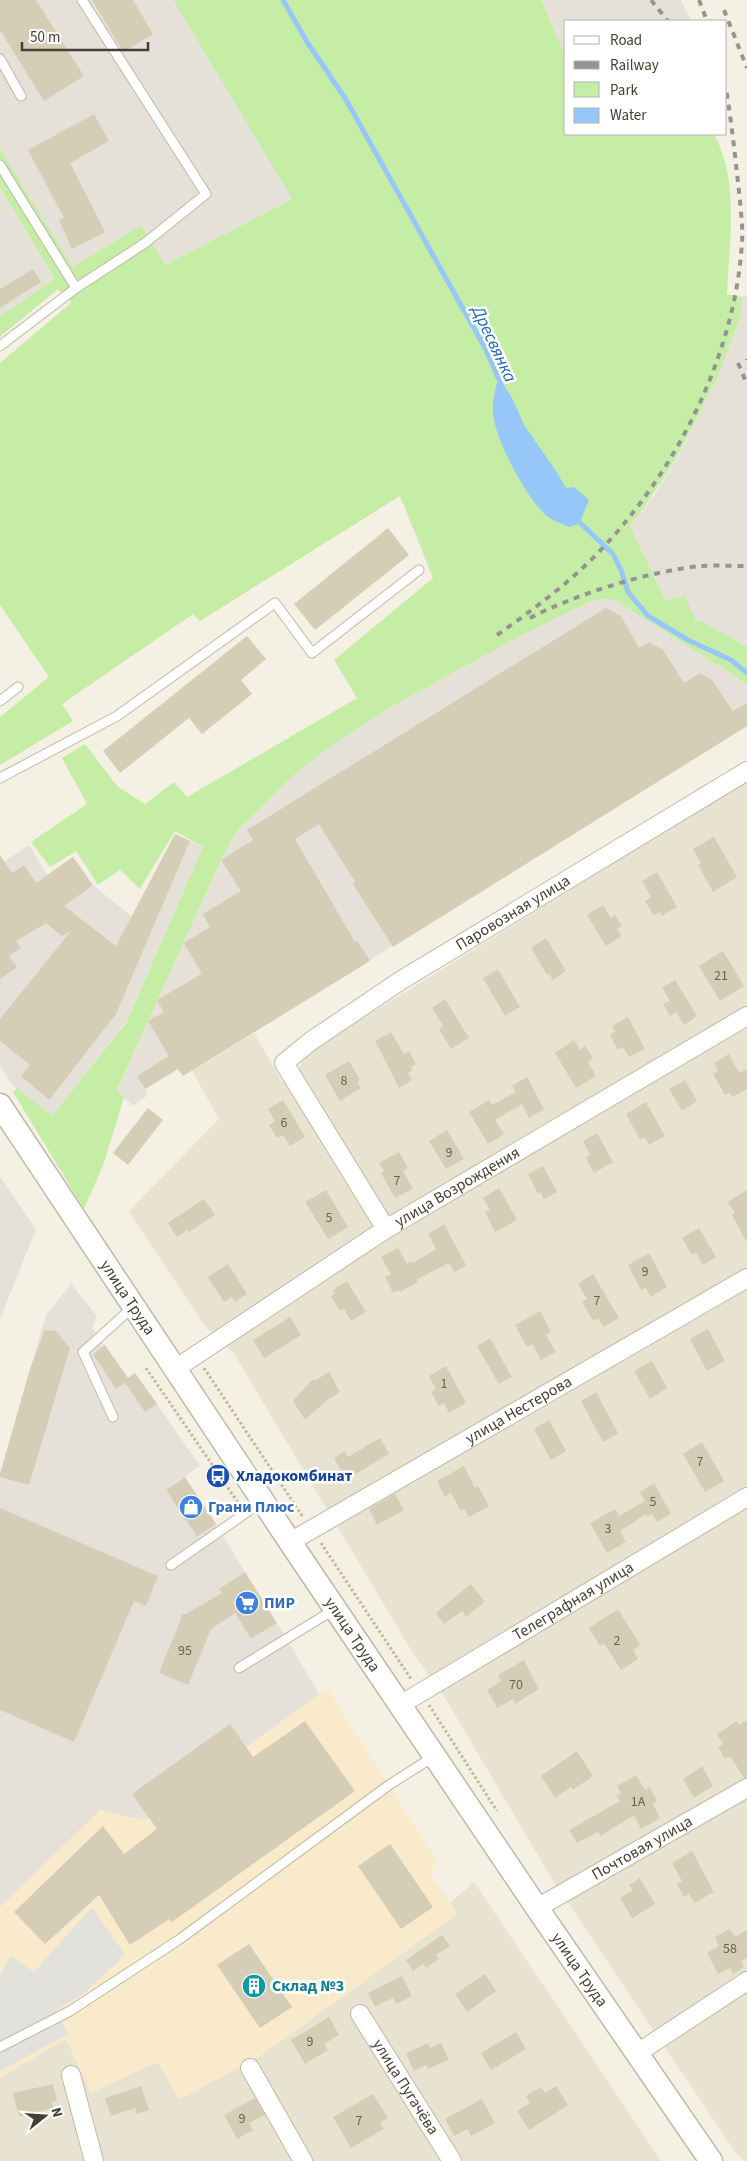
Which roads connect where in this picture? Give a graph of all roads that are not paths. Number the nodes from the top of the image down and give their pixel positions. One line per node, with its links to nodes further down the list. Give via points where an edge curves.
1 (82, 0): 5 (lane, via 206,194 146,243)
2 (0, 59): 3 (lane)
3 (21, 96)
4 (0, 166): 5 (lane)
5 (76, 288): 6 (lane)
6 (0, 346)
7 (419, 570): 11 (lane, via 312,652 275,603 117,716)
8 (18, 687): 9 (lane)
9 (0, 701)
10 (747, 771): 14 (street, Паровозная улица, via 400,981 284,1063)
11 (0, 778)
12 (747, 1016): 14 (street, улица Возрождения)
13 (0, 1105): 16 (street, улица Труда)
14 (386, 1229): 17 (street, улица Возрождения)
15 (747, 1278): 21 (street, улица Нестерова)
16 (134, 1306): 17 (street, улица Труда); 18 (lane, via 83,1352)
17 (175, 1369): 20 (street, улица Труда)
18 (113, 1417)
19 (747, 1497): 25 (street, Телеграфная улица)
20 (254, 1507): 21 (street, улица Труда); 22 (lane)
21 (290, 1542): 23 (street, улица Труда)
22 (171, 1565)
23 (335, 1609): 24 (lane); 25 (street, улица Труда)
24 (239, 1668)
25 (400, 1705): 26 (street, улица Труда)
26 (435, 1756): 28 (street, улица Труда); 31 (lane, via 389,1785 180,1939 70,2011)
27 (747, 1788): 28 (street, Почтовая улица)
28 (537, 1908): 32 (street, улица Труда)
29 (747, 1981): 32 (street)
30 (360, 2014): 37 (street, улица Пугачёва)
31 (0, 2047)
32 (636, 2054): 38 (street, улица Труда)
33 (250, 2068): 36 (street)
34 (71, 2075): 35 (street)
35 (94, 2161)
36 (303, 2161)
37 (452, 2161)
38 (711, 2161)

